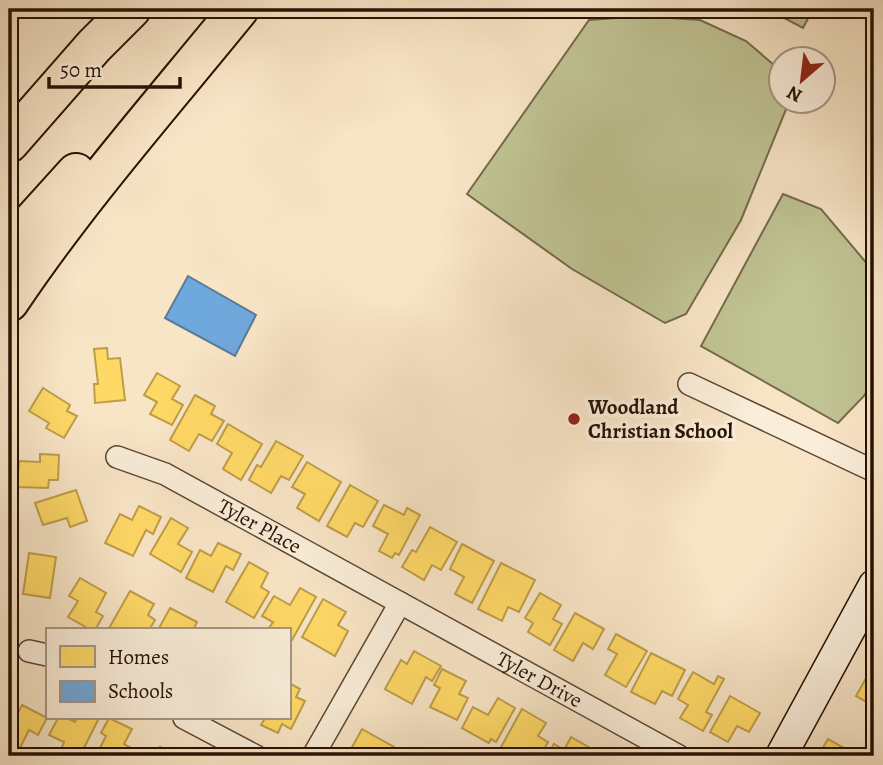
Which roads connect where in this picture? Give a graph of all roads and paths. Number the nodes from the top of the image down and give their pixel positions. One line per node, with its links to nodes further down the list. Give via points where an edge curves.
1 (131, 9): 4 (highway)
2 (232, 9): 7 (highway)
3 (239, 9): 8 (highway, via 73,214)
4 (94, 47): 5 (highway); 6 (highway)
5 (9, 114)
6 (9, 143)
7 (9, 247)
8 (9, 302)
9 (689, 384): 11 (street)
10 (117, 457): 13 (street, Tyler Place, via 165,474)
11 (874, 471)
12 (874, 585): 18 (street)
13 (400, 603): 16 (street); 17 (street, Tyler Drive)
14 (188, 720): 15 (street)
15 (256, 756)
16 (313, 756)
17 (679, 756)
18 (781, 756)

